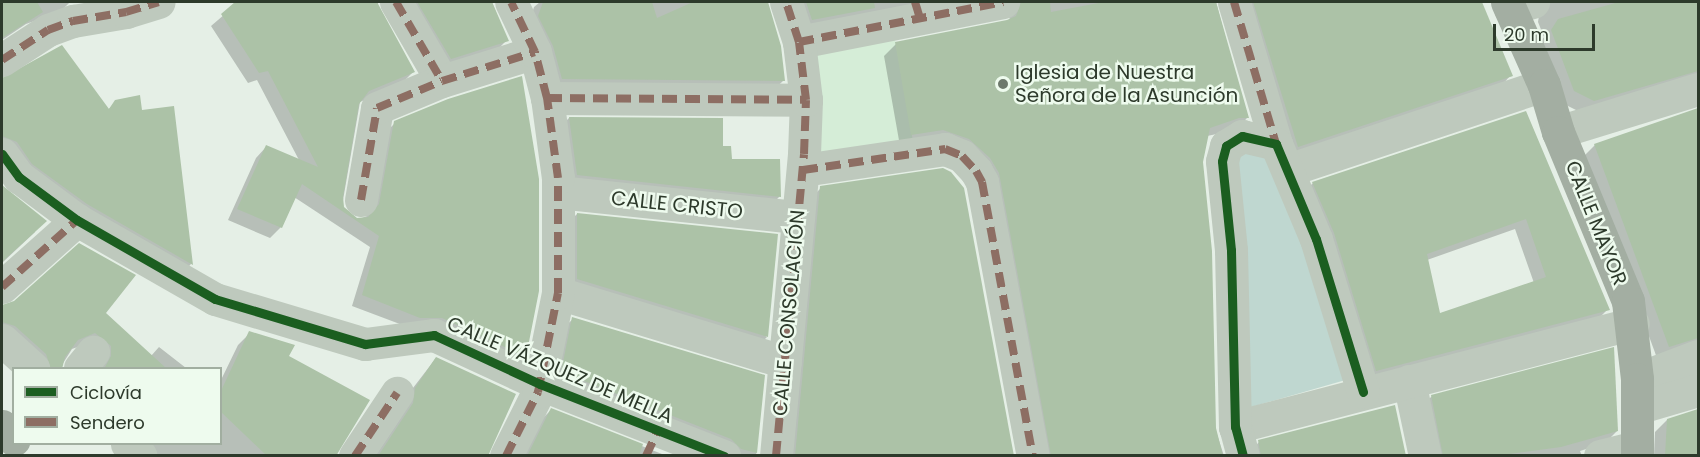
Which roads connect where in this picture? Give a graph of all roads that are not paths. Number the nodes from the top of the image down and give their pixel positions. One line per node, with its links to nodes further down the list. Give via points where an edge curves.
1 (159, 2): 11 (street, via 48,30)
2 (396, 2): 12 (street)
3 (511, 2): 10 (street)
4 (786, 2): 9 (street, CALLE CONSOLACIÓN)
5 (1003, 2): 8 (street)
6 (1234, 2): 19 (street)
7 (1517, 4): 13 (main road, CALLE MAYOR)
8 (917, 10): 9 (street)
9 (799, 42): 16 (street, CALLE CONSOLACIÓN)
10 (535, 52): 12 (street); 15 (street)
11 (2, 60)
12 (442, 81): 22 (street, via 377,108)
13 (1544, 85): 17 (main road, CALLE MAYOR); 19 (street)
14 (1698, 89): 17 (street)
15 (547, 98): 16 (street); 21 (street)
16 (806, 100): 20 (street, CALLE CONSOLACIÓN)
17 (1558, 132): 27 (main road, CALLE MAYOR)
18 (2, 154): 24 (street, CALLE VÁZQUEZ DE MELLA, via 19,177)
19 (1282, 157): 35 (street, via 1316,239); 40 (street, via 1242,136 1226,146 1222,161 1231,250)
20 (802, 170): 23 (street, CALLE CONSOLACIÓN); 49 (street, via 945,149 962,156 982,182)
21 (558, 192): 23 (street, CALLE CRISTO); 26 (street)
22 (361, 200)
23 (796, 217): 30 (street, CALLE CONSOLACIÓN)
24 (77, 220): 25 (street); 33 (street, CALLE VÁZQUEZ DE MELLA, via 215,299 365,344 434,335)
25 (2, 286)
26 (558, 293): 30 (street); 33 (street)
27 (1633, 323): 32 (street); 37 (main road, CALLE MAYOR)
28 (2, 340): 31 (street)
29 (1698, 356): 37 (street)
30 (785, 362): 48 (street, CALLE CONSOLACIÓN)
31 (31, 367)
32 (1409, 381): 35 (street); 50 (street)
33 (540, 384): 41 (street, CALLE VÁZQUEZ DE MELLA); 46 (street)
34 (1698, 390): 37 (street)
35 (1363, 392): 40 (street)
36 (397, 393): 45 (street)
37 (1637, 393): 43 (main road, CALLE MAYOR)
38 (2, 426): 39 (main road)
39 (12, 438)
40 (1239, 441)
41 (652, 444): 47 (street, CALLE VÁZQUEZ DE MELLA)
42 (128, 445): 44 (street)
43 (1637, 451): 51 (street)
44 (141, 456)
45 (355, 456)
46 (506, 456)
47 (724, 456)
48 (776, 456)
49 (1033, 456)
50 (1425, 456)
51 (1600, 456)

